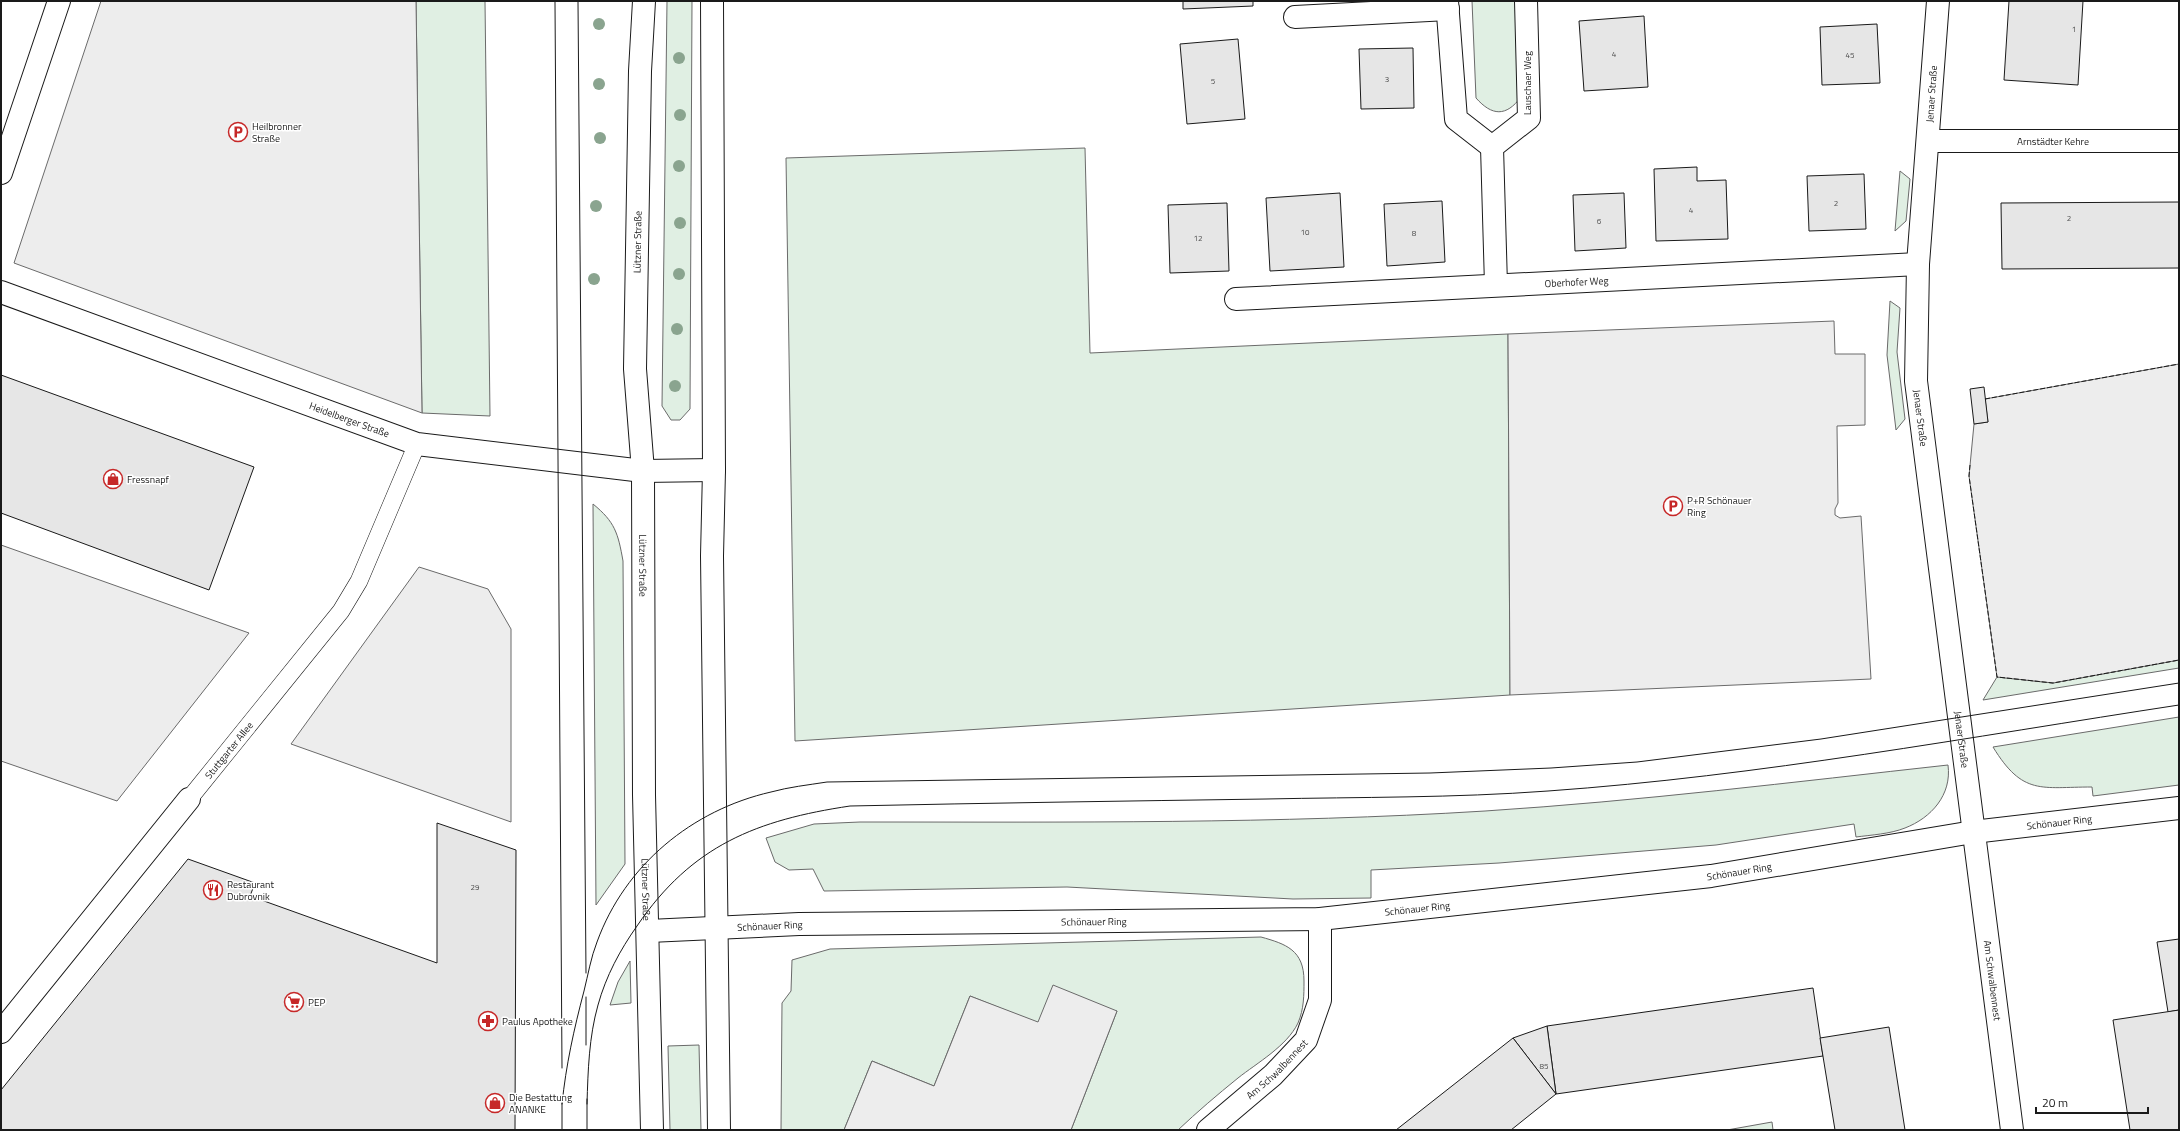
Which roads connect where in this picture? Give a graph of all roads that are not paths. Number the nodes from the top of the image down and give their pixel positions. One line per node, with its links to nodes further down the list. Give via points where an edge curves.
1 (59, 1): 11 (street)
2 (644, 1): 18 (street, Lützner Straße, via 640,71 635,369)
3 (712, 1): 17 (street)
4 (1526, 1): 10 (street, Lauschaer Weg, via 1529,118)
5 (1938, 1): 8 (street, Jenaer Straße)
6 (1448, 5): 7 (street); 10 (street, via 1456,119)
7 (1295, 17)
8 (1928, 141): 9 (street, Arnstädter Kehre); 12 (street, Jenaer Straße)
9 (2179, 141)
10 (1492, 148): 13 (street)
11 (1, 173)
12 (1918, 264): 13 (street, Oberhofer Weg); 21 (street, Jenaer Straße, via 1916,381)
13 (1496, 285): 15 (street, Oberhofer Weg)
14 (1, 292): 16 (street, Heidelberger Straße)
15 (1236, 299)
16 (417, 444): 18 (street, Heidelberger Straße); 19 (lane, Stuttgarter Allee, via 359,581 341,611)
17 (714, 470): 18 (street, Heidelberger Straße); 23 (street, via 712,556)
18 (643, 471): 24 (street, Lützner Straße, via 644,795)
19 (189, 799): 25 (street, Stuttgarter Allee)
20 (2179, 808): 21 (street, Schönauer Ring)
21 (1973, 832): 22 (street, Schönauer Ring, via 1711,876); 29 (street, Am Schwalbennest)
22 (1320, 920): 23 (street, Schönauer Ring, via 798,924); 28 (street, Am Schwalbennest, via 1320,1000 1306,1040 1273,1075)
23 (717, 928): 24 (street, Schönauer Ring); 27 (street)
24 (649, 931): 26 (street, Lützner Straße)
25 (1, 1032)
26 (652, 1130)
27 (720, 1130)
28 (1208, 1130)
29 (2012, 1130)

